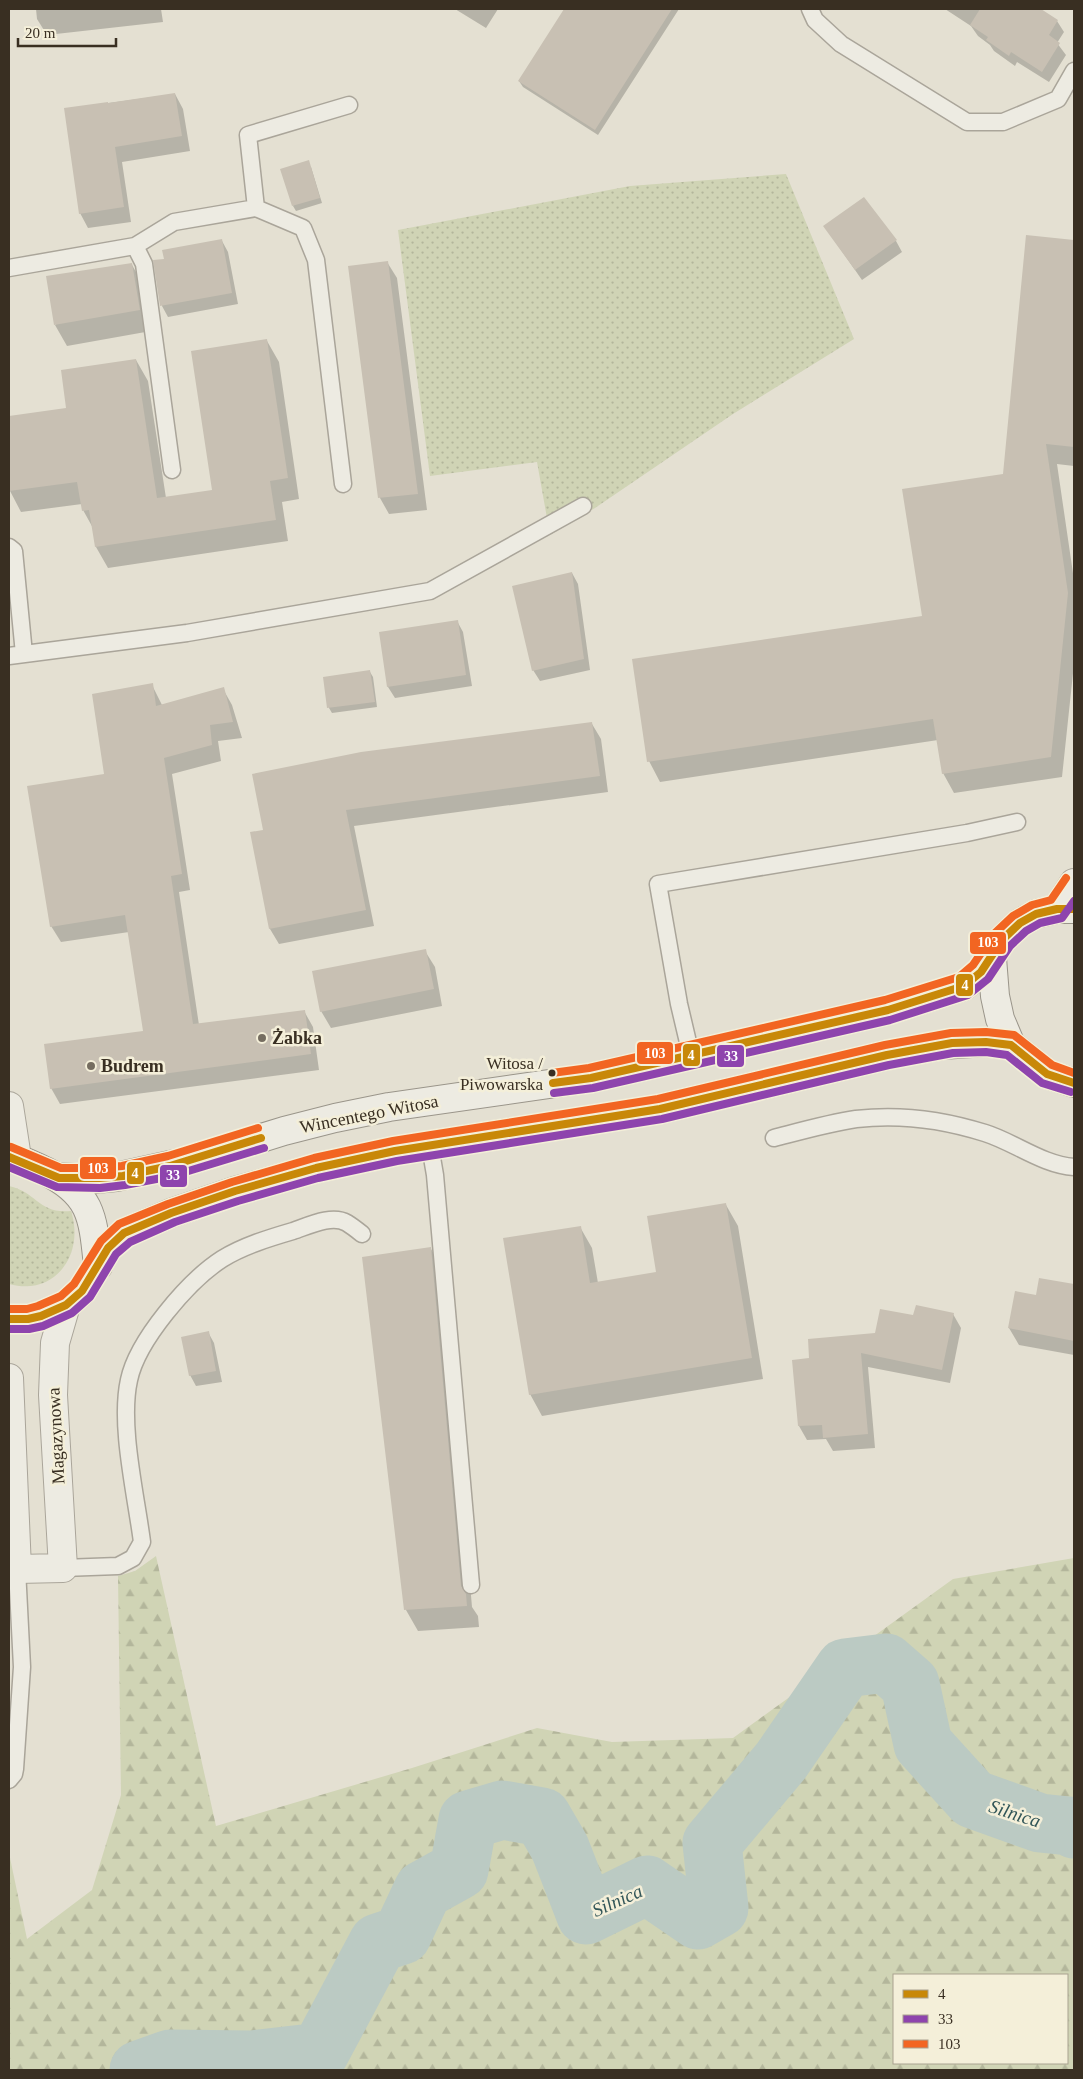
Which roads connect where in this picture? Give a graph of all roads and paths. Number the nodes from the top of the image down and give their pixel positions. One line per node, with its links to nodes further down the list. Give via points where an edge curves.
1 (810, 9): 2 (lane, via 815,20 841,44 967,122 1003,122 1058,99)
2 (1074, 71)
3 (349, 104): 4 (lane, via 248,135)
4 (256, 208): 5 (lane, via 174,222); 8 (lane, via 303,228 316,260)
5 (135, 246): 6 (lane); 7 (lane, via 144,264)
6 (9, 268)
7 (172, 470)
8 (343, 484)
9 (583, 506): 11 (lane, via 430,591 187,633)
10 (9, 546): 11 (lane, via 14,551)
11 (16, 655)
12 (1017, 822): 17 (lane, via 658,884)
13 (1074, 883): 14 (main road)
14 (1065, 909): 15 (main road, Wincentego Witosa, via 1036,914 1020,923 1002,940)
15 (992, 958): 16 (main road, via 995,996); 17 (main road, Wincentego Witosa, via 964,986 888,1010)
16 (1011, 1046): 18 (main road, via 1047,1074); 21 (main road, via 986,1042 942,1044 660,1109)
17 (691, 1055): 24 (main road, Wincentego Witosa, via 592,1078 389,1107 335,1118 184,1162 116,1177)
18 (1074, 1083)
19 (9, 1106): 22 (main road)
20 (774, 1138): 23 (lane, via 855,1119 931,1120 986,1133 1051,1161)
21 (430, 1146): 26 (main road, via 395,1150 316,1168 171,1213 124,1233 108,1248); 32 (lane)
22 (13, 1157): 24 (main road)
23 (1074, 1167)
24 (58, 1177): 26 (main road, via 78,1192 91,1214)
25 (362, 1234): 30 (lane, via 346,1222 330,1219 245,1248 222,1260 175,1304 138,1355 129,1379 125,1406 142,1542 133,1558 118,1566)
26 (98, 1266): 27 (main road, via 82,1290)
27 (66, 1305): 28 (main road, via 41,1316); 30 (main road, Magazynowa, via 55,1343 52,1395)
28 (9, 1319)
29 (9, 1378): 31 (main road)
30 (63, 1568): 31 (main road)
31 (17, 1569): 33 (lane, via 22,1667 15,1768)
32 (471, 1585)
33 (9, 1780)

